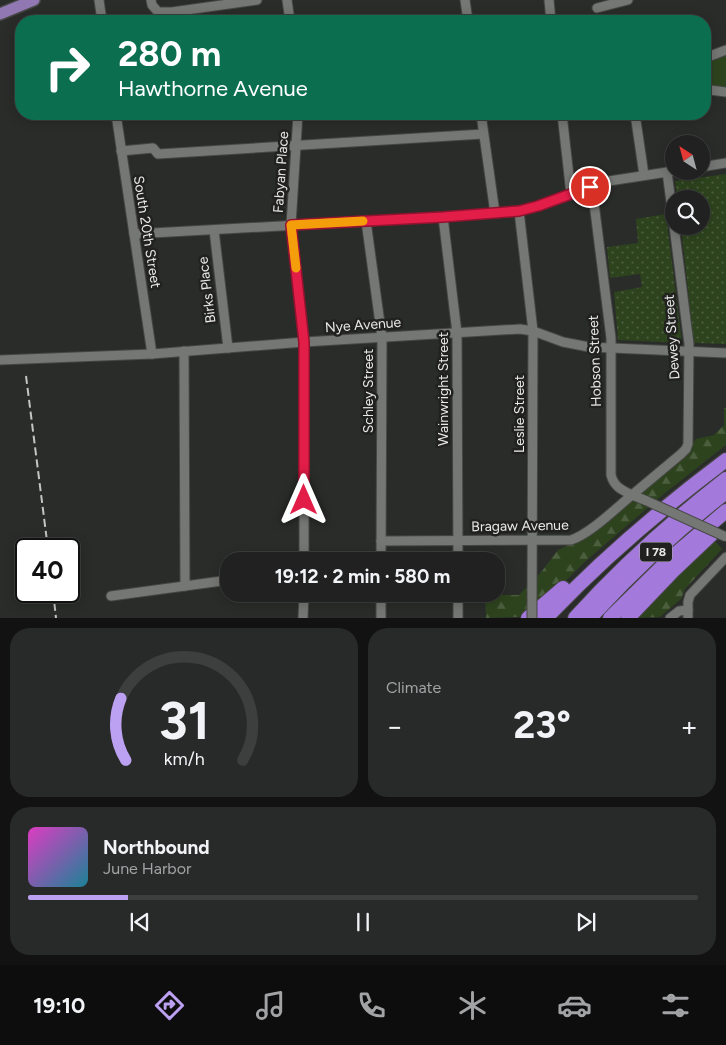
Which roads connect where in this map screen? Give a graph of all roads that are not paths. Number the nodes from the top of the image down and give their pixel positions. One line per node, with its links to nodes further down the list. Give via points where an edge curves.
1 (34, 0): 10 (main road)
2 (99, 0): 11 (street)
3 (151, 0): 4 (street, via 158,12 172,12)
4 (258, 0)
5 (287, 0): 12 (street)
6 (465, 0): 13 (street)
7 (549, 0): 14 (street)
8 (628, 0): 9 (street)
9 (597, 8)
10 (0, 14)
11 (101, 15)
12 (289, 15)
13 (467, 15)
14 (550, 15)
15 (726, 50): 16 (street)
16 (711, 56)
17 (711, 90): 18 (street)
18 (726, 92)
19 (117, 120): 26 (street, South 20th Street)
20 (298, 120): 25 (street, Fabyan Place)
21 (482, 120): 24 (street)
22 (563, 120): 32 (street)
23 (636, 120): 30 (street)
24 (483, 134): 25 (street); 34 (street)
25 (297, 146): 26 (street, via 158,154 153,148); 37 (street, Fabyan Place)
26 (121, 151): 39 (street, South 20th Street)
27 (726, 163): 28 (street)
28 (710, 166)
29 (665, 173): 30 (street)
30 (644, 175): 31 (street)
31 (590, 187): 32 (street); 46 (street, Hobson Street, via 609,319)
32 (571, 194): 33 (street)
33 (519, 211): 34 (street); 41 (street, Leslie Street)
34 (495, 213): 35 (street)
35 (443, 217): 36 (street); 42 (street, Wainwright Street)
36 (366, 221): 37 (street); 43 (street, Schley Street)
37 (291, 225): 38 (street); 44 (street, Fabyan Place)
38 (214, 230): 39 (street); 45 (street, Birks Place)
39 (134, 234): 50 (street, South 20th Street)
40 (675, 235): 47 (street, Dewey Street)
41 (533, 331): 42 (street, Nye Avenue); 46 (street, Nye Avenue, via 576,345); 62 (street, Leslie Street)
42 (457, 333): 43 (street, Nye Avenue); 60 (street, Wainwright Street)
43 (382, 338): 44 (street, Nye Avenue); 61 (street, Schley Street)
44 (304, 342): 45 (street, Nye Avenue); 64 (street, Fabyan Place)
45 (228, 348): 48 (street, Nye Avenue)
46 (610, 348): 47 (street, Nye Avenue); 56 (street, Hobson Street, via 611,475 618,488)
47 (689, 351): 49 (street, Nye Avenue); 52 (street, Dewey Street)
48 (184, 352): 50 (street, Nye Avenue); 70 (street)
49 (726, 352)
50 (152, 354): 51 (street, Nye Avenue)
51 (0, 360)
52 (687, 447): 56 (street, Bragaw Avenue)
53 (726, 460): 68 (highway, I 78)
54 (726, 479): 63 (highway, I 78)
55 (726, 492): 84 (highway, I 78, via 650,557)
56 (632, 495): 59 (street, bridge); 62 (street, Bragaw Avenue, via 576,538)
57 (726, 511): 85 (highway, I 78, via 673,556)
58 (726, 522): 86 (highway)
59 (726, 537)
60 (458, 540): 61 (street, Bragaw Avenue); 62 (street, Bragaw Avenue); 66 (street, Wainwright Street)
61 (381, 541): 65 (street, Schley Street)
62 (532, 541): 80 (street, Leslie Street, bridge)
63 (650, 542): 82 (highway); 83 (highway, I 78)
64 (304, 552)
65 (381, 552)
66 (458, 552)
67 (726, 557): 75 (street, via 691,592)
68 (594, 570): 79 (highway, via 567,585); 81 (highway, I 78)
69 (220, 581): 70 (street)
70 (186, 586): 71 (street)
71 (111, 596)
72 (304, 602): 76 (street)
73 (381, 602): 77 (street)
74 (458, 602): 78 (street)
75 (688, 614): 87 (street, via 676,612)
76 (303, 618)
77 (381, 618)
78 (458, 618)
79 (528, 618)
80 (532, 618)
81 (546, 618)
82 (566, 618)
83 (575, 618)
84 (590, 618)
85 (610, 618)
86 (628, 618)
87 (670, 618)

